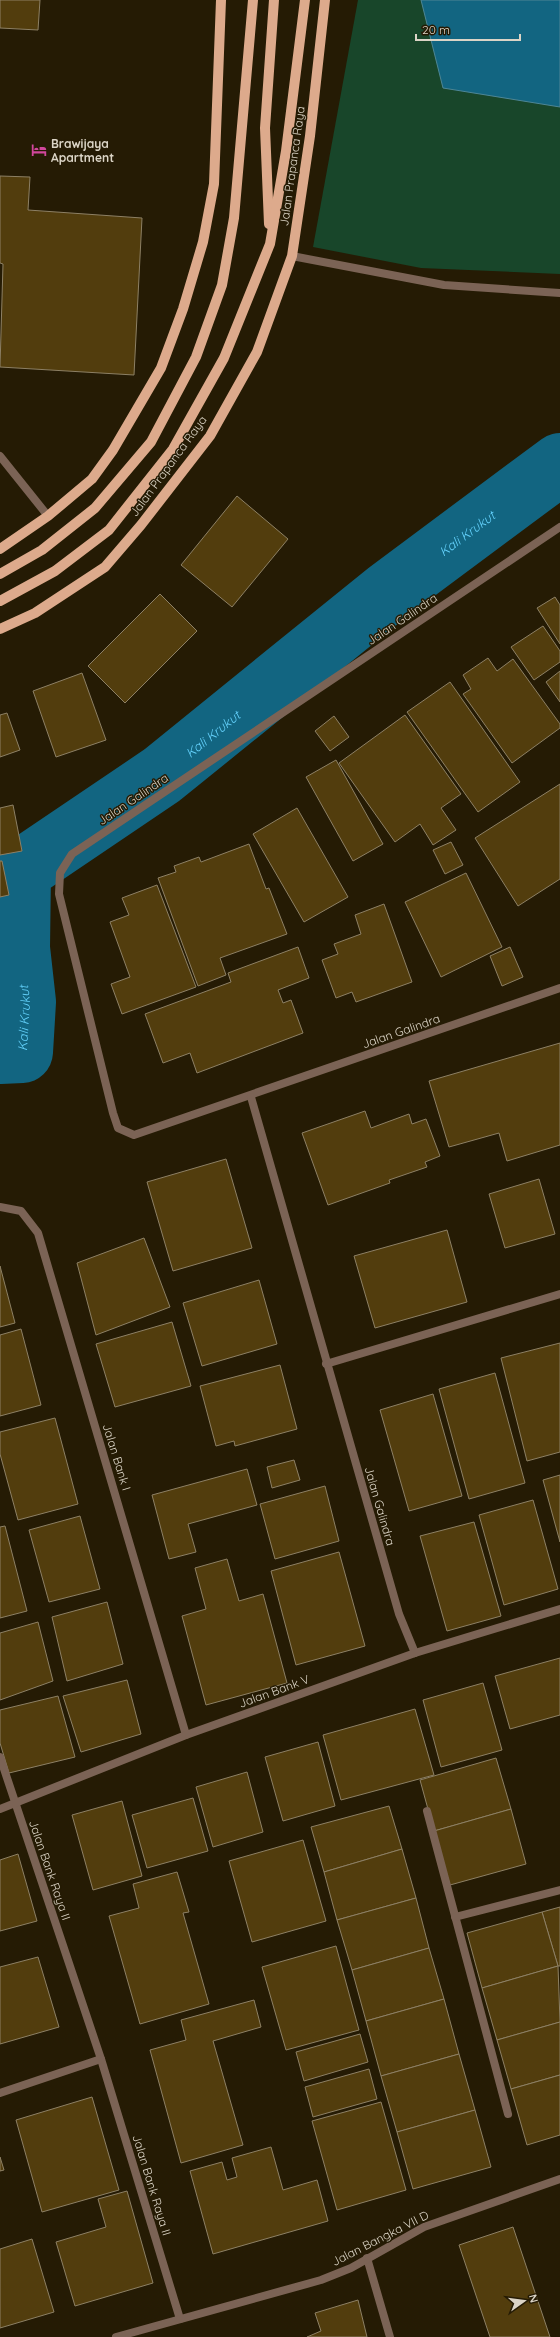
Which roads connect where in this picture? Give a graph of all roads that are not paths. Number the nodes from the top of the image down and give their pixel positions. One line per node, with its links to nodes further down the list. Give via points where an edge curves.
1 (221, 0): 10 (main road, via 214,184 203,242 183,309 161,368 113,450 92,479)
2 (253, 0): 13 (main road, via 234,218 222,285 196,357 151,442 94,508 42,550)
3 (274, 0): 6 (main road, via 265,128)
4 (305, 0): 6 (main road, via 286,151)
5 (326, 0): 7 (main road, Jalan Prapanca Raya, via 310,136)
6 (270, 244): 14 (main road, via 224,358 173,449 109,530 55,572)
7 (292, 256): 8 (street, via 444,285); 15 (main road, Jalan Prapanca Raya, via 257,352 210,436 141,525 105,567 35,613)
8 (560, 293)
9 (0, 456): 10 (street)
10 (48, 516): 12 (main road)
11 (560, 527): 17 (street, Jalan Galindra, via 72,854 60,873 58,894 112,1113 118,1128 134,1135)
12 (0, 549)
13 (0, 574)
14 (0, 601)
15 (0, 629)
16 (560, 988): 17 (street, Jalan Galindra)
17 (251, 1097): 20 (street, Jalan Galindra)
18 (0, 1207): 23 (street, Jalan Bank I, via 21,1211 38,1233)
19 (560, 1294): 20 (street)
20 (326, 1364): 22 (street, Jalan Galindra, via 399,1614)
21 (560, 1608): 22 (street, Jalan Bank V)
22 (415, 1653): 23 (street, Jalan Bank V)
23 (186, 1735): 25 (street, Jalan Bank V)
24 (0, 1757): 25 (street, Jalan Bank Raya II)
25 (15, 1803): 26 (street, Jalan Bank V); 30 (street, Jalan Bank Raya II)
26 (0, 1809)
27 (426, 1811): 29 (street)
28 (560, 1890): 29 (street)
29 (455, 1917): 32 (street)
30 (101, 2059): 31 (street); 35 (street, Jalan Bank Raya II)
31 (0, 2093)
32 (508, 2114)
33 (560, 2179): 34 (street, Jalan Bangka VII D, via 424,2227)
34 (367, 2258): 35 (street, Jalan Bangka VII D, via 351,2268 321,2280); 37 (street)
35 (180, 2318): 36 (street, Jalan Bangka VII D)
36 (116, 2337)
37 (390, 2337)

